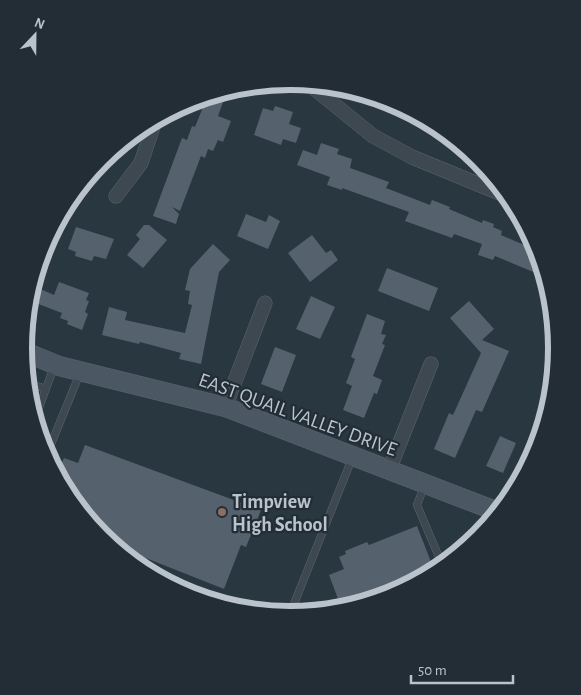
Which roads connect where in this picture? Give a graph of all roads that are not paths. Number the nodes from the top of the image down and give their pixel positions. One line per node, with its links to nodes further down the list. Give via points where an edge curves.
1 (318, 91): 3 (street, via 374,136 412,157)
2 (152, 130): 4 (street, via 141,163)
3 (495, 189)
4 (116, 196)
5 (266, 303): 13 (street)
6 (32, 355): 7 (street, EAST QUAIL VALLEY DRIVE)
7 (55, 364): 9 (street, EAST QUAIL VALLEY DRIVE); 11 (lane)
8 (431, 364): 16 (street)
9 (81, 371): 13 (street, EAST QUAIL VALLEY DRIVE); 14 (lane)
10 (36, 386): 11 (lane)
11 (46, 389): 12 (lane)
12 (39, 407)
13 (225, 408): 15 (street, EAST QUAIL VALLEY DRIVE)
14 (51, 444)
15 (353, 456): 16 (street, EAST QUAIL VALLEY DRIVE); 20 (lane)
16 (389, 470): 17 (street, EAST QUAIL VALLEY DRIVE)
17 (426, 484): 18 (street, EAST QUAIL VALLEY DRIVE); 19 (lane, via 417,505)
18 (491, 509)
19 (439, 558)
20 (293, 606)

